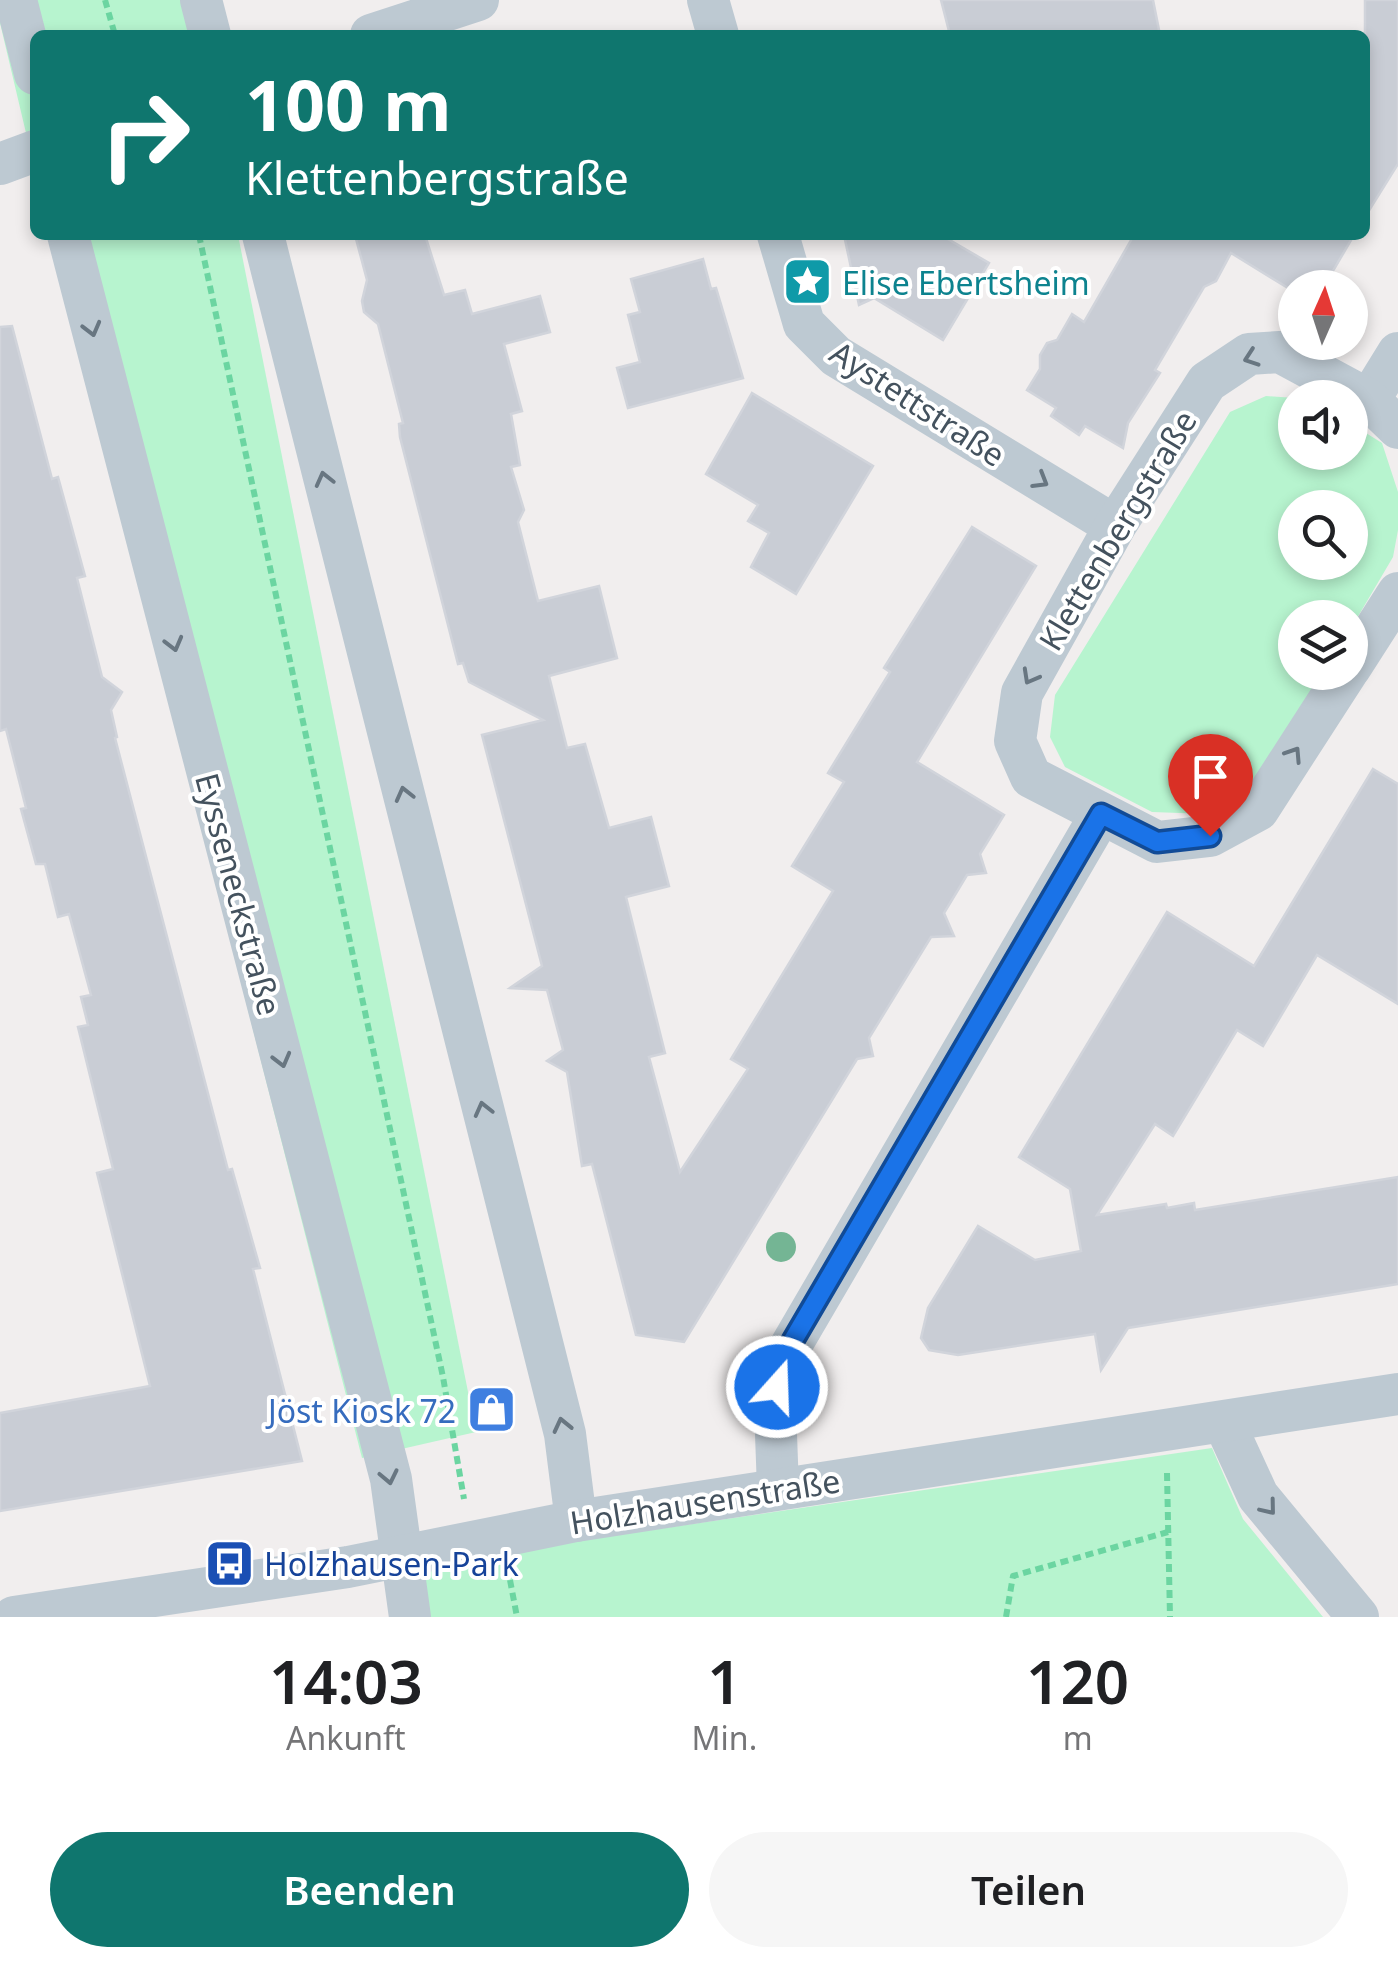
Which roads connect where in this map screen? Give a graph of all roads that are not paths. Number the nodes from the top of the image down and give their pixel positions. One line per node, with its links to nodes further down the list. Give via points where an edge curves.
1 (16, 0): 8 (street)
2 (200, 0): 5 (street)
3 (478, 0): 6 (street)
4 (708, 0): 7 (street)
5 (209, 30)
6 (386, 30)
7 (717, 30)
8 (30, 55)
9 (30, 153): 10 (street)
10 (0, 164)
11 (69, 240): 25 (street, Eysseneckstraße, one-way to 25, via 386,1460)
12 (264, 240): 24 (street, one-way to 12, via 564,1434)
13 (779, 240): 16 (street, Aystettstraße, one-way to 16, via 804,324 836,356)
14 (1398, 354): 15 (street, Klettenbergstraße)
15 (1384, 414): 16 (street, Klettenbergstraße, one-way to 16, via 1280,352 1248,354 1207,382)
16 (1114, 526): 20 (street, Klettenbergstraße, one-way to 20, via 1022,693 1015,740 1031,776)
17 (1398, 593): 18 (street, Klettenbergstraße)
18 (1368, 639)
19 (1335, 690): 20 (street, Klettenbergstraße, one-way to 19, via 1157,842 1210,836 1258,810)
20 (1101, 814): 23 (street, via 778,1366)
21 (1398, 1394): 22 (street, Holzhausenstraße)
22 (1224, 1422): 23 (street, Holzhausenstraße); 28 (street, one-way to 28, via 1258,1496)
23 (778, 1489): 24 (street, Holzhausenstraße)
24 (576, 1521): 25 (street, Holzhausenstraße)
25 (403, 1554): 26 (street, Holzhausenstraße); 27 (street, Eysseneckstraße)
26 (14, 1617)
27 (410, 1617)
28 (1358, 1617)

